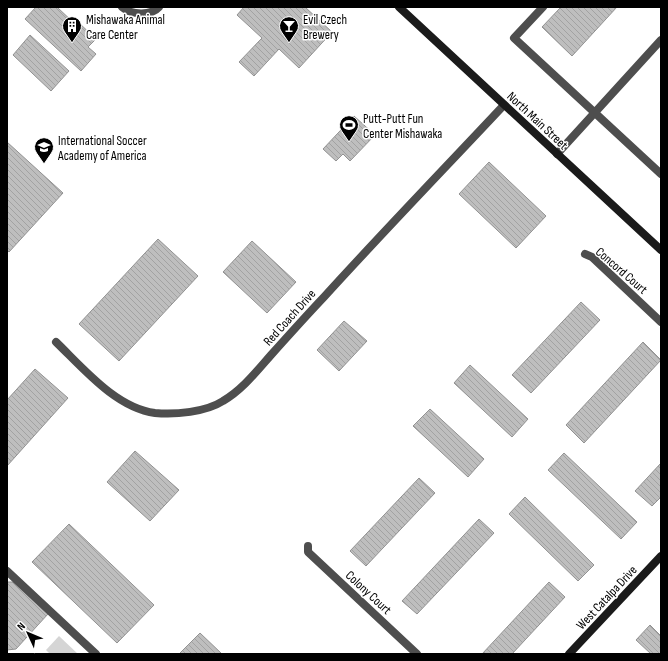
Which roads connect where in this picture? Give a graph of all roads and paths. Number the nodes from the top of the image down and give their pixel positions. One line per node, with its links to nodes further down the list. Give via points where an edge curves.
1 (122, 7): 2 (street, via 126,11 138,13 155,11)
2 (159, 7)
3 (399, 7): 6 (main road, North Main Street)
4 (543, 7): 7 (street, via 514,38)
5 (661, 40): 7 (street)
6 (504, 105): 8 (main road, North Main Street); 13 (street, Red Coach Drive, via 241,389 222,402 203,409 170,414 154,413 136,407 105,389)
7 (594, 112): 8 (street); 9 (street)
8 (557, 154): 10 (main road, North Main Street)
9 (661, 174)
10 (661, 250)
11 (585, 254): 12 (street, Concord Court, via 592,257)
12 (661, 322)
13 (56, 342)
14 (308, 546): 18 (street, Colony Court, via 308,552)
15 (661, 556): 19 (main road, West Catalpa Drive)
16 (7, 571): 17 (street)
17 (96, 654)
18 (417, 654)
19 (569, 654)

